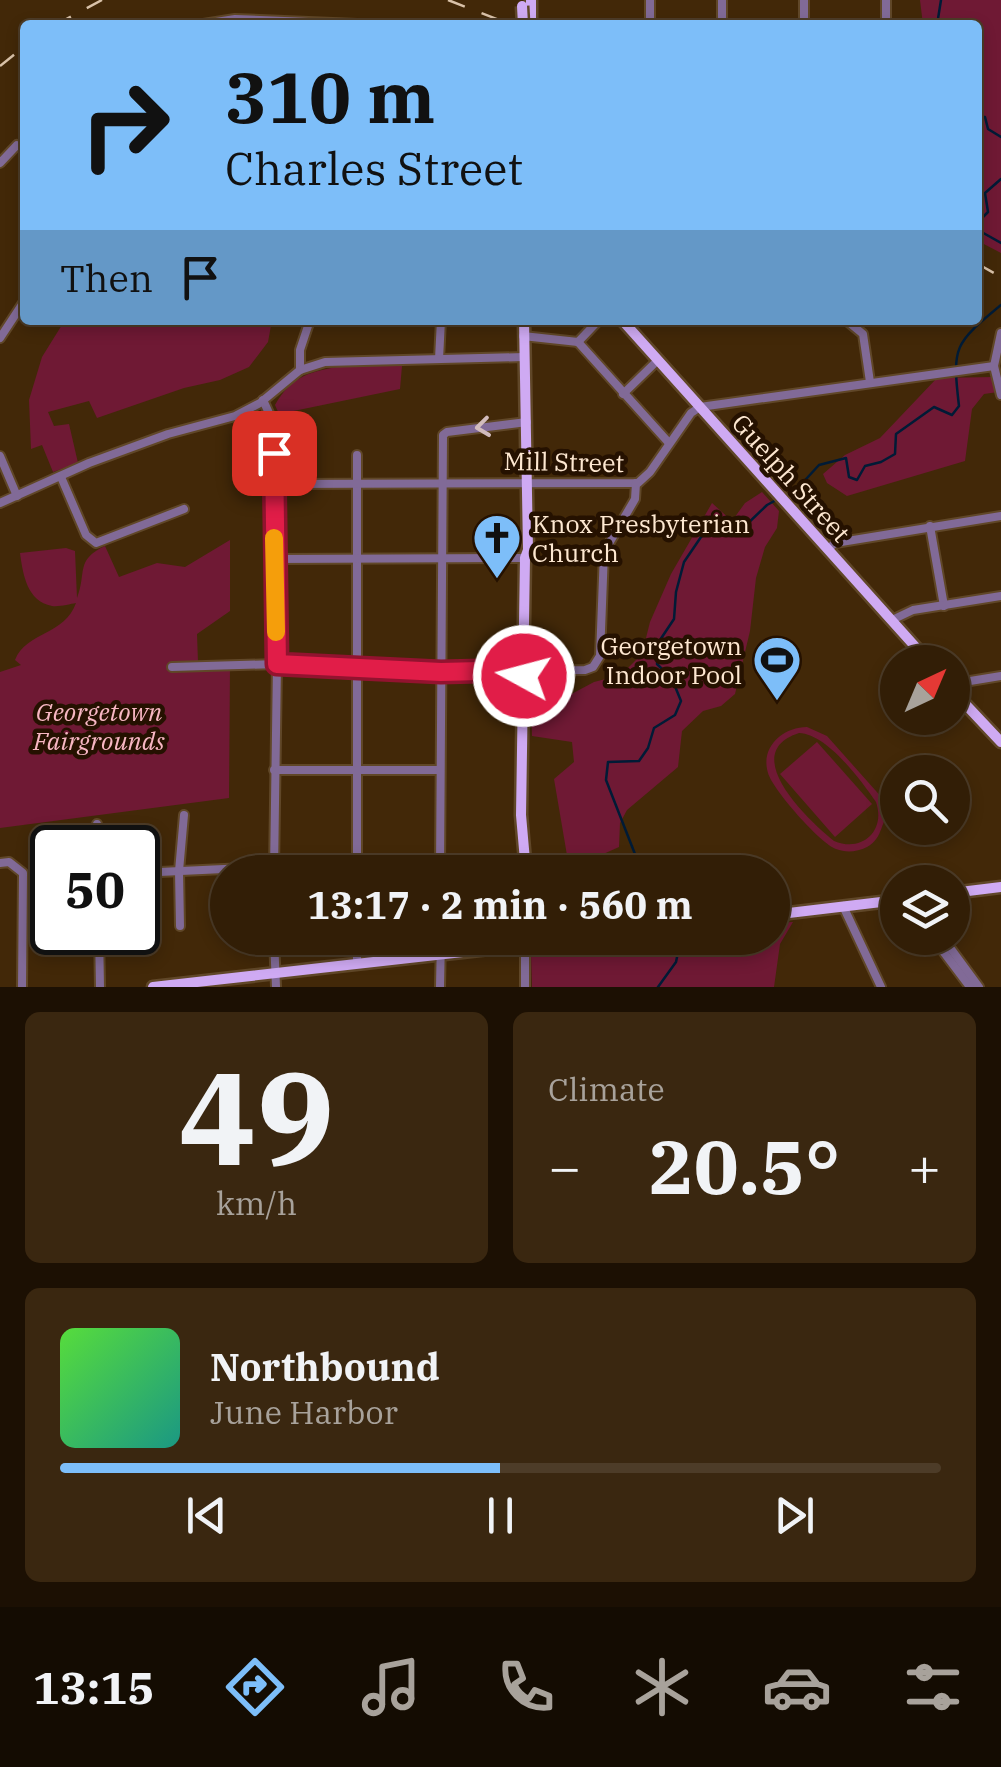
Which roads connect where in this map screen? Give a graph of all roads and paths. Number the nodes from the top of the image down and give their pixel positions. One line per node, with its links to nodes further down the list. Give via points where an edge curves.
1 (229, 20): 2 (street)
2 (260, 20)
3 (20, 146): 4 (street)
4 (0, 163)
5 (20, 308): 14 (street)
6 (308, 325): 20 (street)
7 (441, 325): 17 (street)
8 (524, 325): 13 (main road)
9 (594, 325): 15 (street)
10 (626, 325): 18 (main road, Guelph Street)
11 (852, 325): 21 (street, via 863,334)
12 (1001, 334): 19 (street)
13 (523, 336): 15 (street); 16 (main road)
14 (0, 338)
15 (578, 342): 22 (street)
16 (524, 357): 17 (street); 27 (main road)
17 (439, 359): 20 (street, via 325,362)
18 (658, 360): 22 (street); 26 (main road, Guelph Street)
19 (994, 366): 21 (street); 23 (street)
20 (300, 370): 24 (street)
21 (870, 382): 25 (street)
22 (623, 394): 29 (street)
23 (1001, 395)
24 (263, 400): 32 (street, via 235,416); 37 (street, via 273,422)
25 (727, 402): 26 (street); 28 (street)
26 (700, 407): 28 (main road, Guelph Street); 29 (street, Mill Street)
27 (524, 422): 33 (main road); 35 (street, one-way to 35, via 444,433)
28 (716, 425): 43 (main road, Guelph Street)
29 (669, 443): 36 (street, Mill Street)
30 (357, 455): 34 (street)
31 (0, 456): 38 (street)
32 (61, 476): 38 (street); 40 (street, via 86,535 96,543)
33 (524, 481): 35 (street, Mill Street); 36 (street, Mill Street); 45 (main road)
34 (358, 482): 35 (street, Mill Street); 37 (street, Mill Street); 44 (street)
35 (442, 482): 47 (street)
36 (636, 483): 55 (street, via 635,499 604,552 600,656 586,670)
37 (274, 484): 46 (street)
38 (17, 496): 39 (street)
39 (0, 503)
40 (184, 509)
41 (1001, 516): 42 (street)
42 (930, 526): 43 (street); 49 (street)
43 (828, 549): 50 (main road, Guelph Street)
44 (357, 558): 46 (street); 47 (street); 54 (street)
45 (525, 558): 47 (street); 55 (main road)
46 (274, 559): 52 (street)
47 (441, 559): 56 (street)
48 (1001, 596): 49 (street)
49 (944, 606): 50 (street)
50 (892, 620): 51 (main road, Guelph Street)
51 (914, 645)
52 (277, 664): 53 (street); 54 (street); 62 (street)
53 (172, 667)
54 (358, 668): 56 (street); 61 (street)
55 (524, 670): 56 (street); 68 (main road)
56 (441, 672): 63 (street)
57 (1001, 676): 58 (street)
58 (970, 681)
59 (970, 708): 60 (main road)
60 (1001, 742)
61 (356, 769): 62 (street); 63 (street); 66 (street)
62 (274, 770): 65 (street)
63 (439, 770): 67 (street)
64 (184, 815): 70 (street)
65 (274, 855)
66 (357, 855)
67 (440, 855)
68 (524, 855)
69 (0, 863): 90 (street, via 23,873)
70 (179, 870): 71 (street); 72 (street); 78 (street)
71 (210, 870)
72 (160, 871)
73 (1001, 887): 74 (main road)
74 (970, 891)
75 (880, 902): 76 (main road)
76 (843, 906): 77 (main road); 96 (street)
77 (790, 913)
78 (180, 926)
79 (99, 955): 91 (street)
80 (274, 955): 88 (street)
81 (356, 955): 87 (street)
82 (430, 955): 87 (main road)
83 (441, 955): 94 (street)
84 (525, 955): 95 (street)
85 (948, 955): 89 (street)
86 (952, 955): 89 (street)
87 (356, 962): 88 (main road)
88 (275, 972): 92 (main road); 93 (street)
89 (969, 982): 97 (street)
90 (22, 987)
91 (100, 987)
92 (153, 987)
93 (276, 987)
94 (440, 987)
95 (524, 987)
96 (881, 987)
97 (979, 987)

